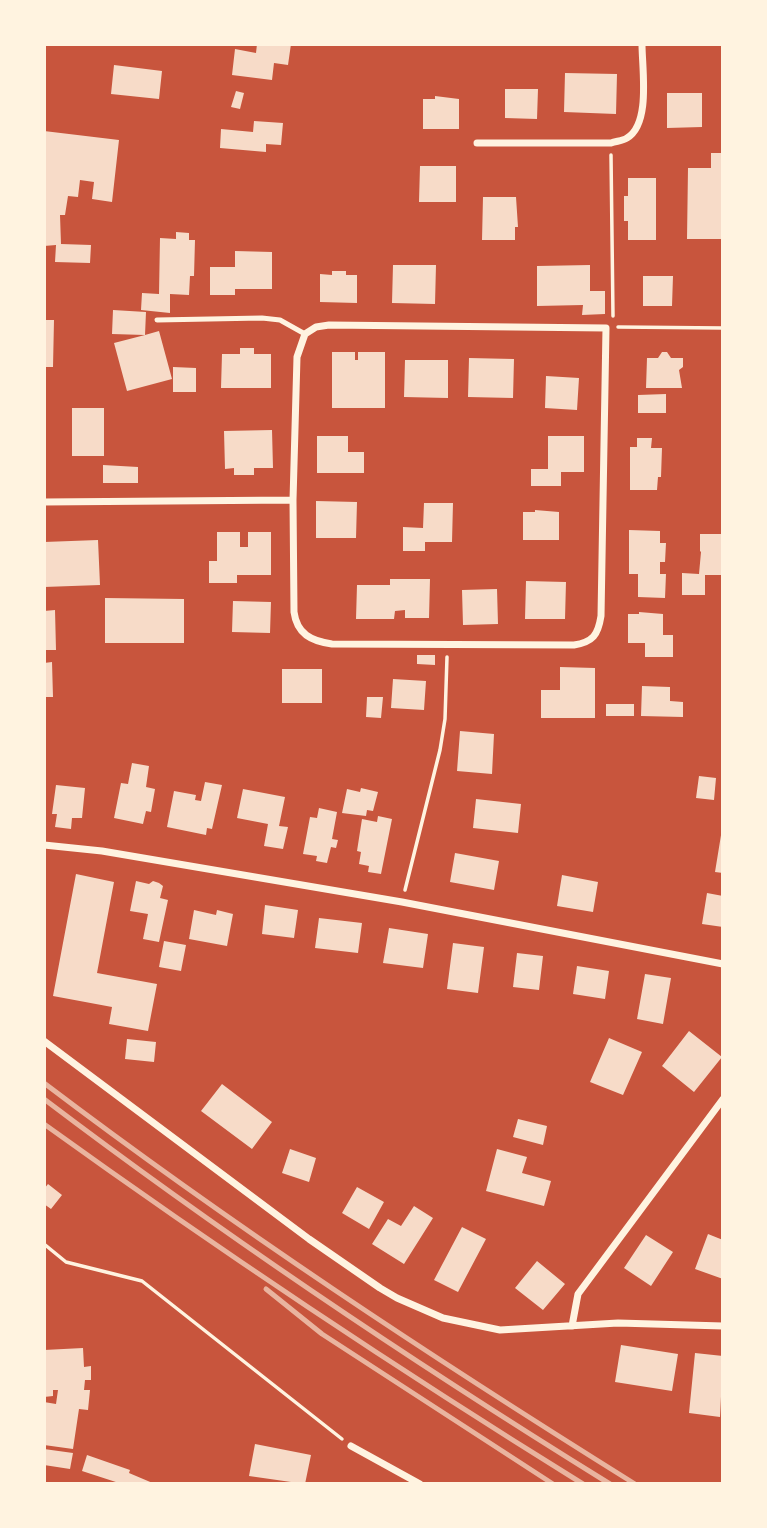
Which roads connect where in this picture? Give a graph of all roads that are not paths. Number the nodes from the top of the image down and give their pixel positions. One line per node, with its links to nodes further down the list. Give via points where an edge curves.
1 (642, 44): 2 (street, via 643,116 627,138 611,143)
2 (477, 143)
3 (157, 320): 4 (lane, via 262,318 280,320)
4 (305, 334): 5 (street, via 297,357); 5 (street, via 329,325 606,328 599,630 595,638 574,645 318,642 304,635 295,623)
5 (293, 500): 6 (street)
6 (44, 502)
7 (44, 845): 8 (street, via 402,902)
8 (723, 964)
9 (44, 1041): 11 (street, via 309,1239 397,1298 443,1318 500,1330)
10 (723, 1099): 11 (street, via 578,1294)
11 (572, 1326): 12 (street)
12 (723, 1326)
13 (351, 1446): 14 (street)
14 (420, 1484)

